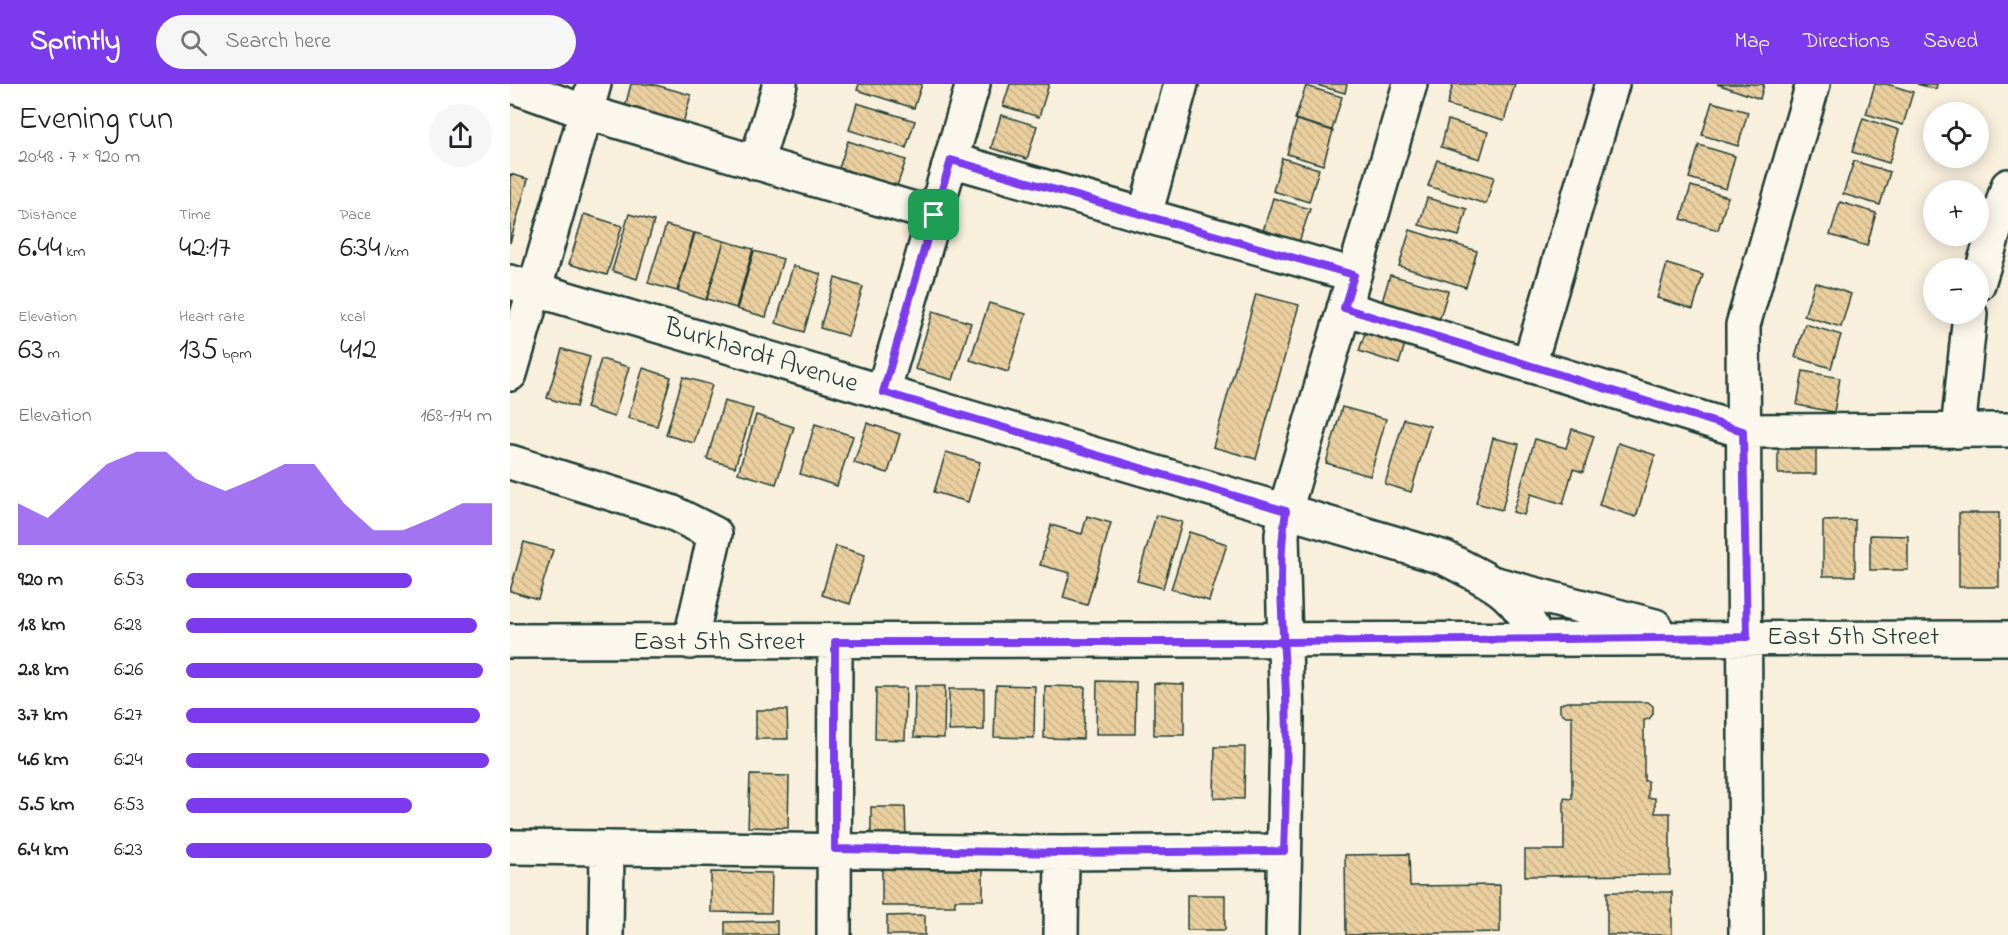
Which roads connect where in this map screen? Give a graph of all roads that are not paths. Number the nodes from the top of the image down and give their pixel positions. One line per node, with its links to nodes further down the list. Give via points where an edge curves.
1 (780, 84): 10 (street)
2 (973, 84): 9 (street)
3 (1181, 84): 13 (street)
4 (1410, 84): 15 (street)
5 (1612, 84): 19 (street)
6 (1813, 84): 23 (street, via 1745,317)
7 (510, 85): 8 (street)
8 (590, 98): 10 (street); 16 (street)
9 (951, 160): 12 (street); 13 (street)
10 (756, 163): 12 (street)
11 (2008, 186): 14 (street)
12 (934, 215): 21 (street)
13 (1145, 215): 15 (street)
14 (1986, 258)
15 (1354, 275): 17 (street)
16 (523, 286): 20 (street); 21 (street, Burkhardt Avenue)
17 (1344, 308): 19 (street); 26 (street)
18 (1969, 324): 24 (street)
19 (1529, 365): 23 (street)
20 (510, 374)
21 (883, 392): 26 (street, Burkhardt Avenue)
22 (2008, 430): 24 (street)
23 (1743, 431): 24 (street); 29 (street)
24 (1958, 431)
25 (510, 462): 34 (street, via 670,512 715,534)
26 (1286, 511): 27 (street, Burkhardt Avenue, via 1445,558); 36 (street, via 1282,535)
27 (1492, 583): 28 (street, Burkhardt Avenue); 30 (street, Burkhardt Avenue, via 1514,598); 32 (street, via 1492,615)
28 (1697, 637): 29 (street, East 5th Street); 30 (street, East 5th Street)
29 (1747, 637): 31 (street, East 5th Street); 46 (street)
30 (1537, 638): 32 (street, East 5th Street)
31 (2008, 638)
32 (1480, 639): 36 (street, East 5th Street)
33 (510, 641): 34 (street, East 5th Street)
34 (690, 642): 35 (street, East 5th Street)
35 (835, 642): 36 (street, East 5th Street); 39 (street)
36 (1284, 642): 40 (street)
37 (510, 847): 38 (street)
38 (607, 848): 39 (street); 42 (street)
39 (835, 849): 41 (street); 43 (street)
40 (1284, 851): 41 (street); 45 (street)
41 (1062, 853): 44 (street)
42 (606, 935)
43 (834, 935)
44 (1061, 935)
45 (1283, 935)
46 (1746, 935)

